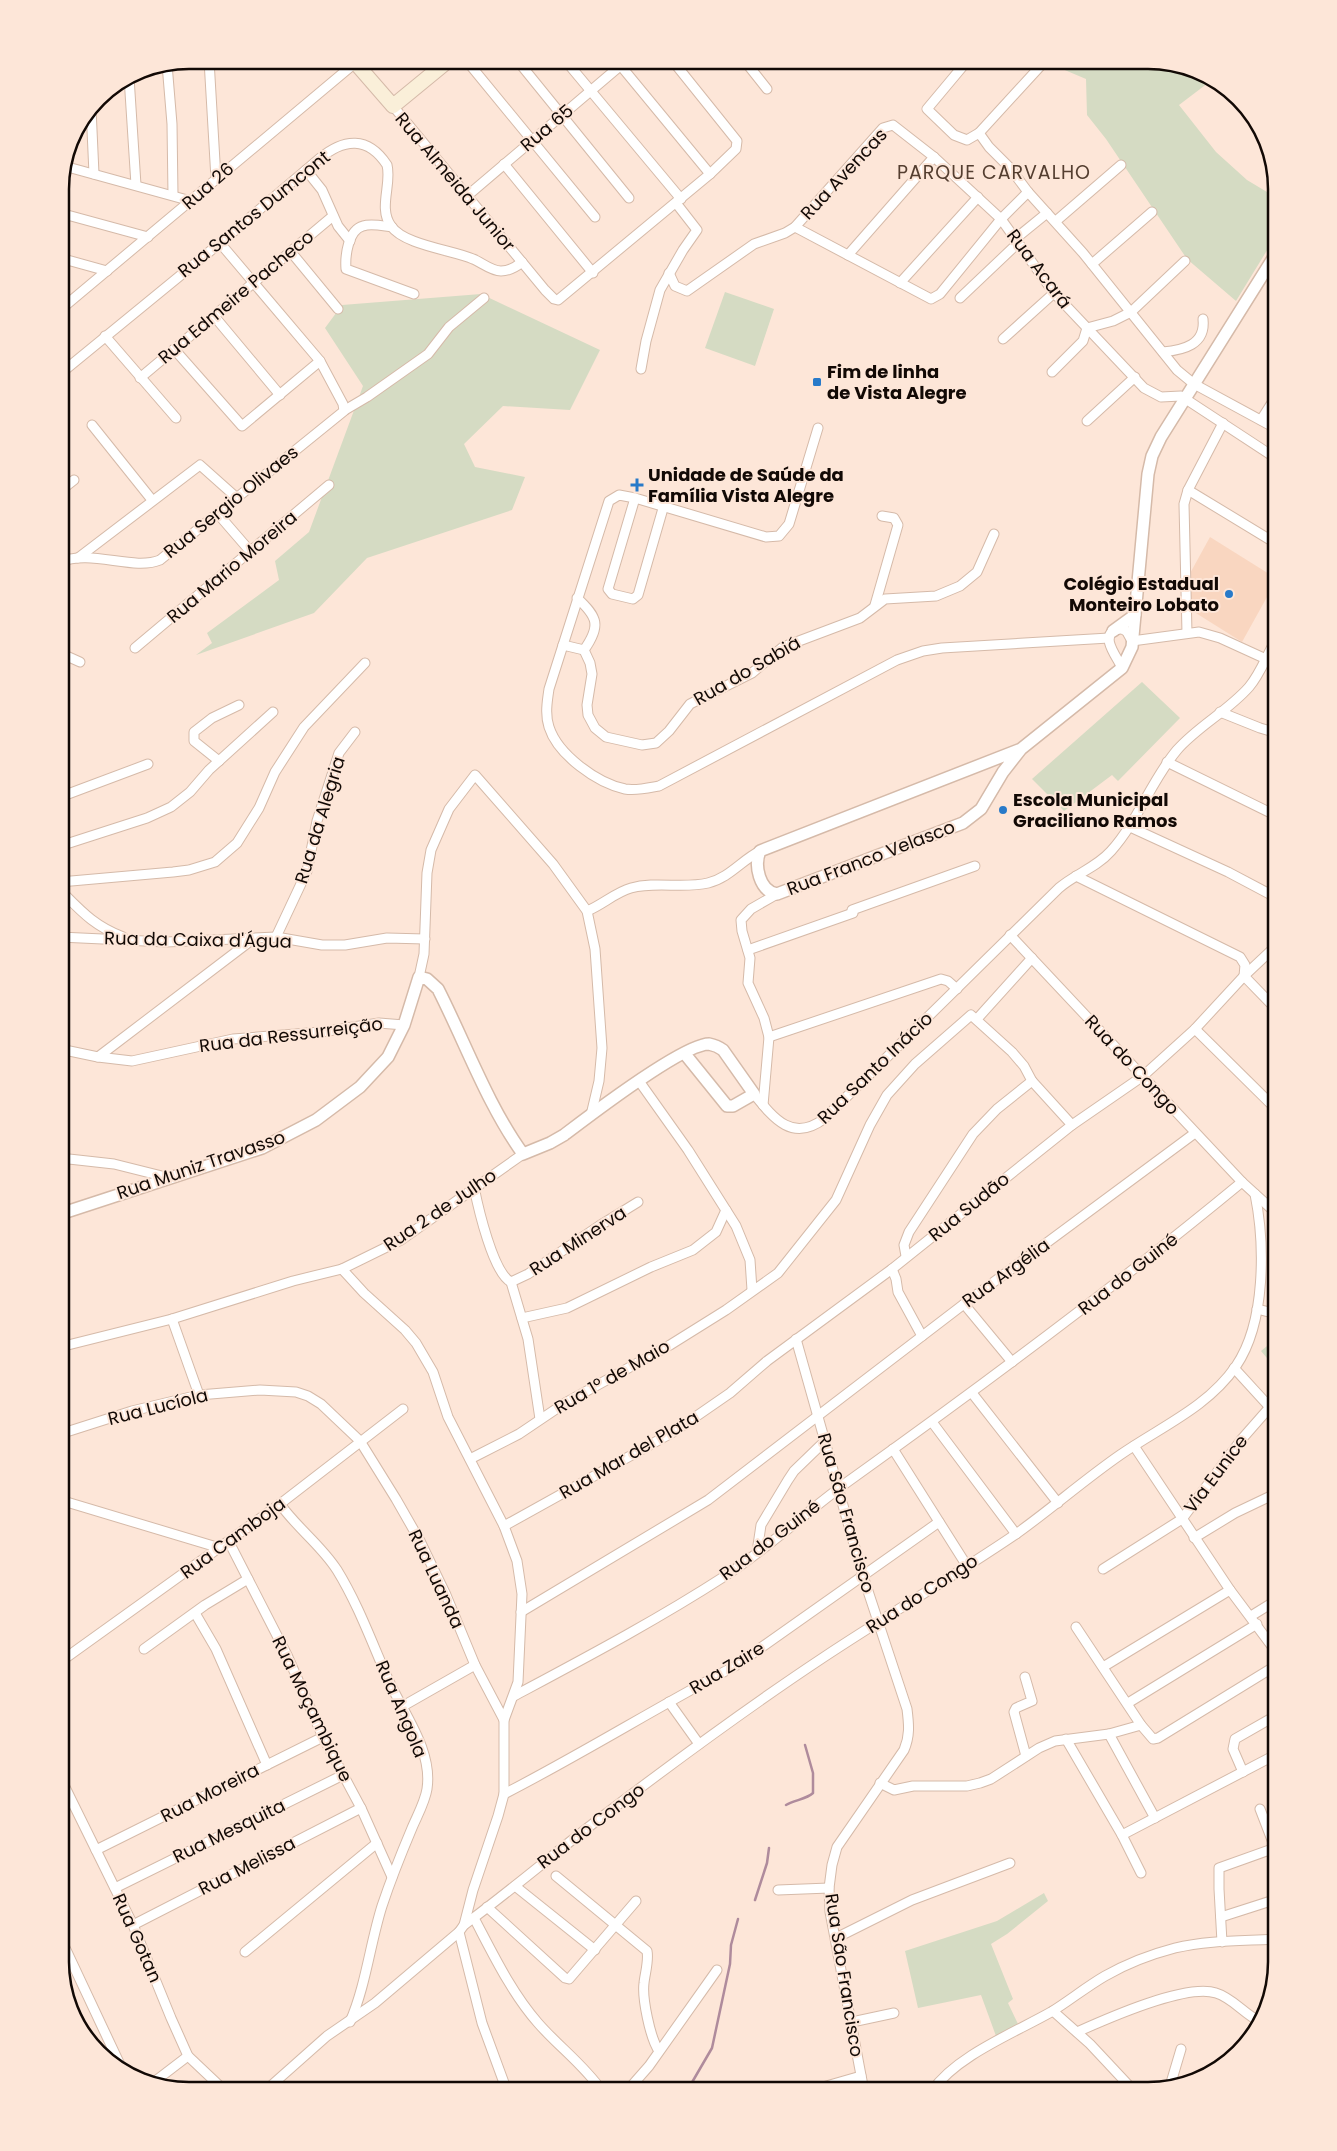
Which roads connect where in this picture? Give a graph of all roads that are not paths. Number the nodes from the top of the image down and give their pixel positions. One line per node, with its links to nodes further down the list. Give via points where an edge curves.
1 (210, 69): 31 (street)
2 (345, 69): 31 (street, Rua 26)
3 (361, 69): 18 (main road, Rua Almeida Junior)
4 (438, 69): 18 (main road)
5 (473, 69): 23 (street)
6 (524, 69): 19 (street)
7 (572, 69): 17 (street)
8 (614, 69): 17 (street, Rua 65)
9 (627, 69): 30 (street)
10 (679, 69): 30 (street, via 737,141 734,153)
11 (751, 69): 16 (street)
12 (960, 69): 22 (street, via 927,109 954,135 964,140)
13 (1038, 69): 22 (street)
14 (167, 71): 34 (street)
15 (130, 85): 32 (street)
16 (767, 89)
17 (590, 91): 19 (street, Rua 65); 39 (street)
18 (393, 106): 35 (street, Rua Almeida Junior)
19 (562, 115): 23 (street, Rua 65); 37 (street)
20 (92, 119): 29 (street)
21 (896, 127): 24 (street, Rua Acará); 48 (street, Rua Avencas, via 891,124 883,128)
22 (979, 133): 33 (street)
23 (532, 140): 25 (street, Rua 65); 44 (street)
24 (934, 157): 36 (street, Rua Acará); 54 (street)
25 (504, 164): 35 (street, Rua 65); 61 (street)
26 (1121, 165): 46 (street)
27 (71, 168): 29 (street)
28 (306, 170): 43 (street, Rua Edmeire Pacheco, via 322,190); 47 (street, Rua Santos Dumcont, via 326,153 342,145 357,143 371,148 387,165 386,209); 52 (street, Rua Santos Dumcont)
29 (94, 174): 32 (street)
30 (710, 174): 39 (street)
31 (216, 179): 38 (street, Rua 26)
32 (136, 185): 34 (street)
33 (1028, 192): 41 (street); 45 (street)
34 (173, 195): 38 (street)
35 (467, 196): 57 (street, Rua Almeida Junior)
36 (978, 197): 45 (street, Rua Acará); 64 (street)
37 (629, 198)
38 (190, 201): 49 (street, Rua 26)
39 (678, 201): 61 (street); 62 (street, via 697,230)
40 (1152, 212): 58 (street)
41 (1047, 213): 46 (street); 51 (street)
42 (69, 215): 49 (street)
43 (333, 216): 50 (street, Rua Edmeire Pacheco); 53 (street, Rua Edmeire Pacheco)
44 (595, 217)
45 (1001, 219): 51 (street, Rua Acará); 64 (street, via 936,298 927,297)
46 (1056, 221): 58 (street)
47 (392, 227): 50 (street, via 365,225 356,230); 57 (street, via 411,239 472,258 498,271 512,269)
48 (794, 227): 54 (street); 62 (street, via 754,244 687,291 675,286)
49 (148, 237): 60 (street, Rua 26)
50 (350, 241): 66 (street, via 347,271)
51 (1016, 241): 65 (street, Rua Acará); 69 (street)
52 (220, 243): 63 (street); 75 (street, Rua Santos Dumcont)
53 (291, 252): 63 (street, Rua Edmeire Pacheco); 70 (street)
54 (848, 256): 64 (street)
55 (69, 261): 60 (street)
56 (1184, 261): 71 (street)
57 (522, 262): 61 (street, Rua Almeida Junior, via 555,300)
58 (1092, 264): 71 (street)
59 (1268, 266): 85 (street, Rua Franco Velasco)
60 (107, 272): 67 (street, Rua 26)
61 (593, 273)
62 (669, 273): 81 (street, via 658,297)
63 (253, 283): 72 (street, Rua Edmeire Pacheco); 79 (street)
64 (900, 283)
65 (1054, 293): 74 (street, Rua Acará); 76 (street)
66 (414, 294)
67 (69, 298)
68 (484, 298): 89 (street, Rua Sergio Olivaes, via 449,327 428,354)
69 (960, 298)
70 (338, 309)
71 (1130, 312): 74 (street, via 1113,321); 78 (street)
72 (214, 316): 77 (street, Rua Edmeire Pacheco); 86 (street)
73 (1203, 320): 78 (street, via 1202,334 1196,342 1188,348)
74 (1087, 328): 82 (street, via 1083,342); 83 (street, Rua Acará)
75 (105, 336): 80 (street, Rua Santos Dumcont); 84 (street)
76 (1003, 339)
77 (174, 348): 84 (street, Rua Edmeire Pacheco); 86 (street, via 242,426)
78 (1162, 352): 85 (street)
79 (320, 361): 86 (street); 89 (street)
80 (69, 366)
81 (641, 370)
82 (1052, 372)
83 (1135, 377): 87 (street, Rua Acará, via 1155,395); 92 (street)
84 (140, 378): 90 (street)
85 (1194, 384): 87 (street, Rua Franco Velasco); 91 (street)
86 (280, 395)
87 (1185, 398): 93 (street); 115 (street, Rua Franco Velasco, via 1149,464)
88 (1268, 409): 91 (street)
89 (345, 410): 102 (street, Rua Sergio Olivaes)
90 (176, 418)
91 (1261, 420): 94 (street)
92 (1087, 421)
93 (1223, 423): 97 (street); 101 (street)
94 (1268, 424)
95 (92, 425): 104 (street)
96 (818, 428): 105 (street, via 789,524 779,536 766,537)
97 (1268, 452)
98 (74, 480): 99 (street)
99 (69, 484)
100 (330, 485): 110 (street, Rua Mario Moreira)
101 (1188, 490): 109 (street); 116 (street, via 1184,504)
102 (237, 498): 104 (street, via 200,465); 106 (street, Rua Sergio Olivaes)
103 (635, 498): 105 (street); 105 (street, via 608,589 612,594 633,599 638,595); 113 (street, via 614,497 606,506)
104 (152, 500): 111 (street)
105 (664, 505)
106 (218, 514): 110 (street); 111 (street, Rua Sergio Olivaes, via 157,561)
107 (882, 516): 114 (street, via 894,518 898,525)
108 (994, 534): 114 (street, Rua do Sabiá, via 977,572 960,586 936,596 891,598)
109 (1268, 539)
110 (250, 551): 120 (street, Rua Mario Moreira)
111 (78, 558): 112 (street, Rua Sergio Olivaes)
112 (69, 560)
113 (577, 598): 119 (street); 121 (street, via 589,608 594,618 595,631)
114 (875, 605): 121 (street, Rua do Sabiá, via 860,618 783,647 752,672 696,700 656,743 606,737 590,722 586,705 592,674)
115 (1135, 615): 117 (street); 118 (street, Rua Franco Velasco)
116 (1187, 633): 118 (street); 125 (street, via 1209,633)
117 (1111, 634): 118 (street, via 1124,630); 119 (street, via 951,647 917,653 897,660 659,786 644,790 627,789 596,778 565,752 552,735 546,704); 122 (street, via 1110,646)
118 (1132, 641): 122 (street, via 1126,650); 128 (street, Rua Franco Velasco)
119 (563, 645): 121 (street)
120 (135, 648)
121 (584, 650)
122 (1114, 650): 128 (street)
123 (1268, 655): 125 (street, Rua Santo Inácio)
124 (69, 657): 126 (street)
125 (1266, 659): 131 (street, Rua Santo Inácio, via 1249,688)
126 (80, 662)
127 (365, 663): 145 (street, via 304,727 275,772 243,834 219,859 189,870)
128 (1122, 668): 134 (street, Rua Franco Velasco)
129 (239, 704): 135 (street, via 194,732 194,741)
130 (273, 712): 135 (street)
131 (1220, 712): 132 (street); 136 (street, Rua Santo Inácio, via 1198,729)
132 (1268, 730)
133 (356, 732): 152 (street, Rua da Alegria, via 339,753 317,822 307,871)
134 (1021, 749): 142 (street, Rua Franco Velasco); 147 (street, Rua Franco Velasco, via 981,810 972,818)
135 (219, 761): 141 (street, via 171,807)
136 (1168, 762): 139 (street); 140 (street, Rua Santo Inácio, via 1156,777)
137 (148, 764): 138 (street)
138 (69, 794)
139 (1268, 812)
140 (1130, 827): 144 (street, Rua Santo Inácio, via 1104,858); 146 (street)
141 (69, 843)
142 (760, 851): 147 (street, Rua Franco Velasco, via 756,865 758,872 767,890); 149 (street, via 745,858 722,878 709,883 632,888)
143 (975, 866): 156 (street)
144 (1076, 876): 150 (street, Rua Santo Inácio, via 1058,888); 159 (street, via 1240,957 1245,965)
145 (69, 881)
146 (1268, 893)
147 (777, 894): 156 (street, via 751,909 741,920)
148 (69, 900): 154 (street, via 97,925)
149 (587, 911): 155 (street, Rua Muniz Travasso, via 553,864 475,775 454,800 436,834 427,867); 177 (street, via 595,949 602,1048)
150 (1010, 935): 158 (street, Rua do Congo); 161 (street, Rua Santo Inácio)
151 (69, 937): 154 (street, Rua da Caixa d'Água)
152 (276, 937): 153 (street, Rua da Caixa d'Água); 155 (street, Rua da Caixa d'Água, via 322,945 353,945 387,938)
153 (253, 938): 154 (street, Rua da Caixa d'Água, via 166,942); 170 (street)
154 (130, 940)
155 (425, 940): 160 (street, Rua Muniz Travasso)
156 (748, 950): 166 (street, via 748,983)
157 (1268, 953): 159 (street, Rua Sudão)
158 (1032, 958): 163 (street, Rua 1º de Maio); 171 (street, Rua do Congo)
159 (1244, 976): 162 (street); 165 (street, Rua Sudão)
160 (419, 977): 164 (street, Rua Muniz Travasso); 180 (street, via 427,979 438,989 496,1110)
161 (957, 989): 166 (street, Rua Santo Inácio, via 941,979); 176 (street, Rua Santo Inácio, via 817,1124 803,1130 796,1129 782,1123)
162 (1268, 1001)
163 (973, 1019): 172 (street, via 1012,1052); 194 (street, Rua 1º de Maio, via 915,1064 887,1095 832,1206 778,1273)
164 (404, 1025): 170 (street, Rua da Ressurreição, via 379,1023 314,1033 233,1039 132,1061); 182 (street, Rua Muniz Travasso, via 388,1057 376,1072 316,1120 262,1148)
165 (1195, 1029): 171 (street, Rua Sudão); 175 (street)
166 (769, 1037): 176 (street)
167 (709, 1044): 169 (street, Rua 2 de Julho); 174 (street, Rua Santo Inácio, via 723,1050)
168 (69, 1051): 170 (street, Rua da Ressurreição)
169 (685, 1054): 173 (street, Rua 2 de Julho); 174 (street, via 727,1106)
170 (98, 1057)
171 (1143, 1076): 178 (street, Rua Sudão); 179 (street, Rua do Congo)
172 (1032, 1081): 178 (street); 190 (street, via 983,1122 963,1147 909,1232 904,1245)
173 (639, 1082): 177 (street, Rua 2 de Julho); 188 (street)
174 (754, 1094): 176 (street, Rua Santo Inácio)
175 (1268, 1101)
176 (763, 1105)
177 (590, 1115): 180 (street, Rua 2 de Julho, via 550,1143)
178 (1072, 1124): 190 (street, Rua Sudão)
179 (1195, 1134): 183 (street, Rua do Congo); 195 (street, Rua Argélia)
180 (523, 1154): 184 (street, Rua 2 de Julho)
181 (69, 1159): 182 (street, via 114,1164)
182 (170, 1178): 189 (street, Rua Muniz Travasso)
183 (1242, 1182): 185 (street, Rua do Congo); 203 (street, Rua do Guiné, via 1180,1234)
184 (474, 1187): 191 (street, Rua 2 de Julho, via 401,1240); 193 (street, via 495,1259 506,1279)
185 (1255, 1194): 187 (street, Rua do Congo); 196 (street, Rua do Congo, via 1262,1248)
186 (638, 1202): 193 (street, Rua Minerva)
187 (1268, 1206)
188 (726, 1210): 194 (street, via 750,1260); 198 (street, via 716,1232 693,1250 567,1308)
189 (69, 1211)
190 (906, 1256): 192 (street, Rua Sudão)
191 (342, 1269): 199 (street, Rua 2 de Julho, via 284,1283); 218 (street, via 416,1343 433,1372 442,1404)
192 (892, 1269): 200 (street, via 898,1292); 201 (street, Rua Sudão)
193 (514, 1281): 198 (street)
194 (752, 1290): 211 (street, Rua 1º de Maio, via 661,1350)
195 (964, 1304): 200 (street, Rua Argélia); 203 (street)
196 (1257, 1309): 197 (street); 204 (street, Rua do Congo, via 1243,1354)
197 (1268, 1312)
198 (522, 1318): 211 (street)
199 (172, 1319): 202 (street, Rua 2 de Julho); 206 (street)
200 (922, 1336): 210 (street, Rua Argélia)
201 (796, 1339): 210 (street, Rua São Francisco); 226 (street, Rua Mar del Plata, via 730,1393 675,1431)
202 (69, 1345)
203 (1012, 1362): 205 (street, Rua do Guiné)
204 (1234, 1368): 207 (street); 216 (street, Rua do Congo, via 1192,1410)
205 (972, 1393): 212 (street, Rua do Guiné); 222 (street)
206 (199, 1395): 213 (street, Rua Lucíola, via 132,1411); 214 (street, Rua Lucíola, via 260,1390 296,1392 321,1404)
207 (1268, 1399)
208 (403, 1409): 214 (street, Rua Camboja)
209 (1268, 1411): 224 (street, Via Eunice, via 1241,1440)
210 (818, 1414): 215 (street, Rua São Francisco); 238 (street, Rua São Francisco, via 708,1500)
211 (540, 1419): 218 (street, Rua 1º de Maio)
212 (932, 1422): 217 (street, Rua do Guiné); 227 (street)
213 (69, 1431)
214 (360, 1441): 223 (street, Rua Camboja); 247 (street, Rua Luanda, via 420,1541)
215 (825, 1441): 219 (street, Rua São Francisco); 231 (street, via 790,1475 761,1525)
216 (1134, 1446): 222 (street, Rua do Congo); 224 (street)
217 (893, 1449): 219 (street, Rua do Guiné); 225 (street)
218 (470, 1459): 226 (street)
219 (837, 1489): 231 (street, Rua do Guiné); 234 (street, Rua São Francisco)
220 (1268, 1497): 228 (street)
221 (69, 1503): 230 (street)
222 (1058, 1503): 227 (street, Rua do Congo)
223 (280, 1504): 229 (street, Rua Camboja); 254 (street, Rua Angola, via 337,1570)
224 (1182, 1519): 228 (street); 233 (street)
225 (939, 1522): 232 (street); 234 (street, Rua Zaire)
226 (504, 1526): 238 (street, via 517,1561)
227 (1016, 1534): 232 (street, Rua do Congo)
228 (1194, 1538): 236 (street)
229 (229, 1542): 230 (street, Rua Camboja); 235 (street, Rua Moçambique)
230 (220, 1548): 246 (street, Rua Camboja)
231 (757, 1552): 251 (street, Rua do Guiné, via 651,1621)
232 (967, 1566): 241 (street, Rua do Congo)
233 (1103, 1569)
234 (863, 1576): 241 (street, Rua São Francisco); 252 (street, Rua Zaire, via 742,1662)
235 (248, 1579): 239 (street); 259 (street, Rua Moçambique, via 287,1655)
236 (1230, 1590): 240 (street); 248 (street)
237 (1268, 1606): 240 (street)
238 (521, 1612): 251 (street, via 518,1682)
239 (194, 1613): 245 (street); 264 (street, via 216,1649)
240 (1251, 1616): 242 (street)
241 (877, 1623): 261 (street, Rua do Congo); 267 (street, Rua São Francisco, via 907,1709 909,1728 904,1750)
242 (1257, 1624): 244 (street); 253 (street)
243 (1076, 1627): 248 (street)
244 (1268, 1640)
245 (144, 1649)
246 (69, 1656)
247 (475, 1665): 254 (street); 255 (street, Rua Luanda)
248 (1103, 1667): 253 (street)
249 (1268, 1671): 257 (street, via 1158,1738 1151,1738)
250 (1025, 1677): 262 (street, via 1033,1699 1014,1712)
251 (514, 1696): 255 (street)
252 (669, 1702): 261 (street); 268 (street, Rua Zaire)
253 (1128, 1703): 257 (street)
254 (403, 1706): 281 (street, Rua Angola, via 425,1760 427,1790)
255 (504, 1720): 268 (street)
256 (1268, 1720): 265 (street, via 1235,1739 1234,1749)
257 (1141, 1725): 258 (street)
258 (1109, 1734): 260 (street); 272 (street)
259 (323, 1737): 264 (street, Rua Moreira); 266 (street, Rua Moçambique)
260 (1066, 1739): 262 (street, via 1048,1743); 274 (street)
261 (699, 1744): 282 (street, Rua do Congo)
262 (1026, 1756): 267 (street, via 991,1779 967,1786 913,1786 894,1790)
263 (1268, 1759): 265 (street)
264 (266, 1764): 276 (street, Rua Moreira)
265 (1243, 1772): 272 (street)
266 (343, 1775): 270 (street, Rua Moçambique); 283 (street, Rua Mesquita)
267 (880, 1783): 284 (street, Rua São Francisco, via 837,1847)
268 (504, 1794): 293 (street)
269 (69, 1795): 276 (street, Rua Gotan)
270 (361, 1808): 275 (street, Rua Moçambique); 291 (street, Rua Melissa)
271 (1260, 1809): 273 (street)
272 (1155, 1818): 274 (street)
273 (1268, 1830)
274 (1122, 1835): 279 (street)
275 (378, 1843): 281 (street, Rua Moçambique); 298 (street)
276 (96, 1850): 283 (street, Rua Gotan)
277 (1268, 1853): 289 (street, via 1220,1868)
278 (1010, 1862): 294 (street, via 912,1900)
279 (1141, 1873)
280 (556, 1876): 292 (street)
281 (392, 1877): 304 (street, Rua Angola, via 374,1932 359,2000)
282 (515, 1886): 288 (street, Rua do Congo); 297 (street)
283 (115, 1888): 291 (street, Rua Gotan)
284 (829, 1888): 285 (street); 294 (street, Rua São Francisco)
285 (778, 1890)
286 (636, 1902): 292 (street)
287 (1268, 1903): 289 (street)
288 (487, 1907): 290 (street, Rua do Congo); 297 (street, via 565,1978 570,1979)
289 (1221, 1917): 296 (street)
290 (474, 1918): 293 (street, Rua do Congo); 317 (street, via 517,1996)
291 (133, 1925): 309 (street, Rua Gotan)
292 (616, 1926): 297 (street); 308 (street, via 648,1953 644,1997 650,2032)
293 (461, 1928): 304 (street, Rua do Congo, via 392,1990); 316 (street, via 482,2023)
294 (836, 1938): 305 (street, Rua São Francisco)
295 (1268, 1939): 296 (street)
296 (1222, 1942): 301 (street, via 1192,1944 1142,1960 1106,1976)
297 (595, 1950)
298 (245, 1952)
299 (69, 1956): 310 (street)
300 (717, 1970): 308 (street)
301 (1052, 2011): 306 (street); 321 (street, via 992,2044)
302 (894, 2013): 305 (street)
303 (1253, 2020): 306 (street, via 1218,1994 1200,1991 1177,1994)
304 (350, 2022): 315 (street, Rua do Congo, via 327,2036)
305 (852, 2022): 311 (street, Rua São Francisco)
306 (1077, 2032): 322 (street)
307 (1181, 2049): 313 (street)
308 (658, 2051): 318 (street)
309 (188, 2056): 312 (street); 314 (street, Rua Gotan)
310 (116, 2057)
311 (861, 2076): 319 (street); 320 (street, Rua São Francisco)
312 (159, 2078)
313 (1172, 2079)
314 (215, 2082)
315 (275, 2082)
316 (504, 2082)
317 (595, 2082)
318 (635, 2082)
319 (840, 2082)
320 (862, 2082)
321 (940, 2082)
322 (1126, 2082)

